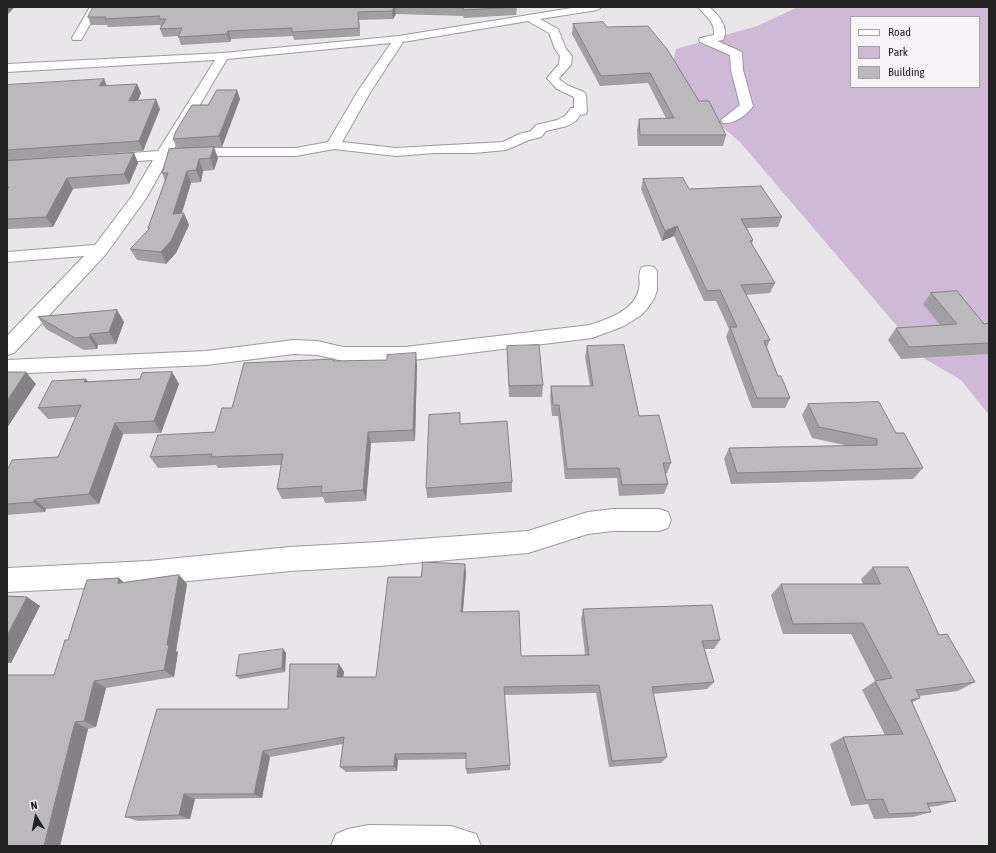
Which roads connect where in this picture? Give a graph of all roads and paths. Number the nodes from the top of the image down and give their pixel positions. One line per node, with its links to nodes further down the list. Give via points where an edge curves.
1 (95, 7): 6 (street)
2 (597, 7): 4 (street)
3 (704, 7): 10 (street, via 713,15 720,29 719,38 704,40 736,53 747,106)
4 (551, 10): 5 (street)
5 (530, 18): 7 (street); 11 (street, via 554,31 566,56 564,65 554,78 555,83 580,95 581,111 576,111 571,118 541,128 536,134 506,146 396,152)
6 (77, 38)
7 (399, 39): 8 (street); 11 (street, via 380,65)
8 (223, 56): 9 (street); 12 (street)
9 (7, 68)
10 (728, 120)
11 (333, 145): 12 (street, via 319,150 289,153)
12 (164, 155): 13 (street); 14 (street, via 139,197)
13 (95, 160)
14 (100, 250): 15 (street); 17 (street)
15 (7, 257)
16 (648, 272): 18 (street, via 648,290 642,304 614,324 592,331 405,354 370,356 343,354 317,348 294,348 206,358)
17 (7, 348)
18 (7, 366)
19 (659, 520): 20 (street, via 588,523 528,542 290,558 148,573)
20 (7, 580)
21 (348, 846): 22 (street, via 368,842 451,843)
22 (464, 846)

